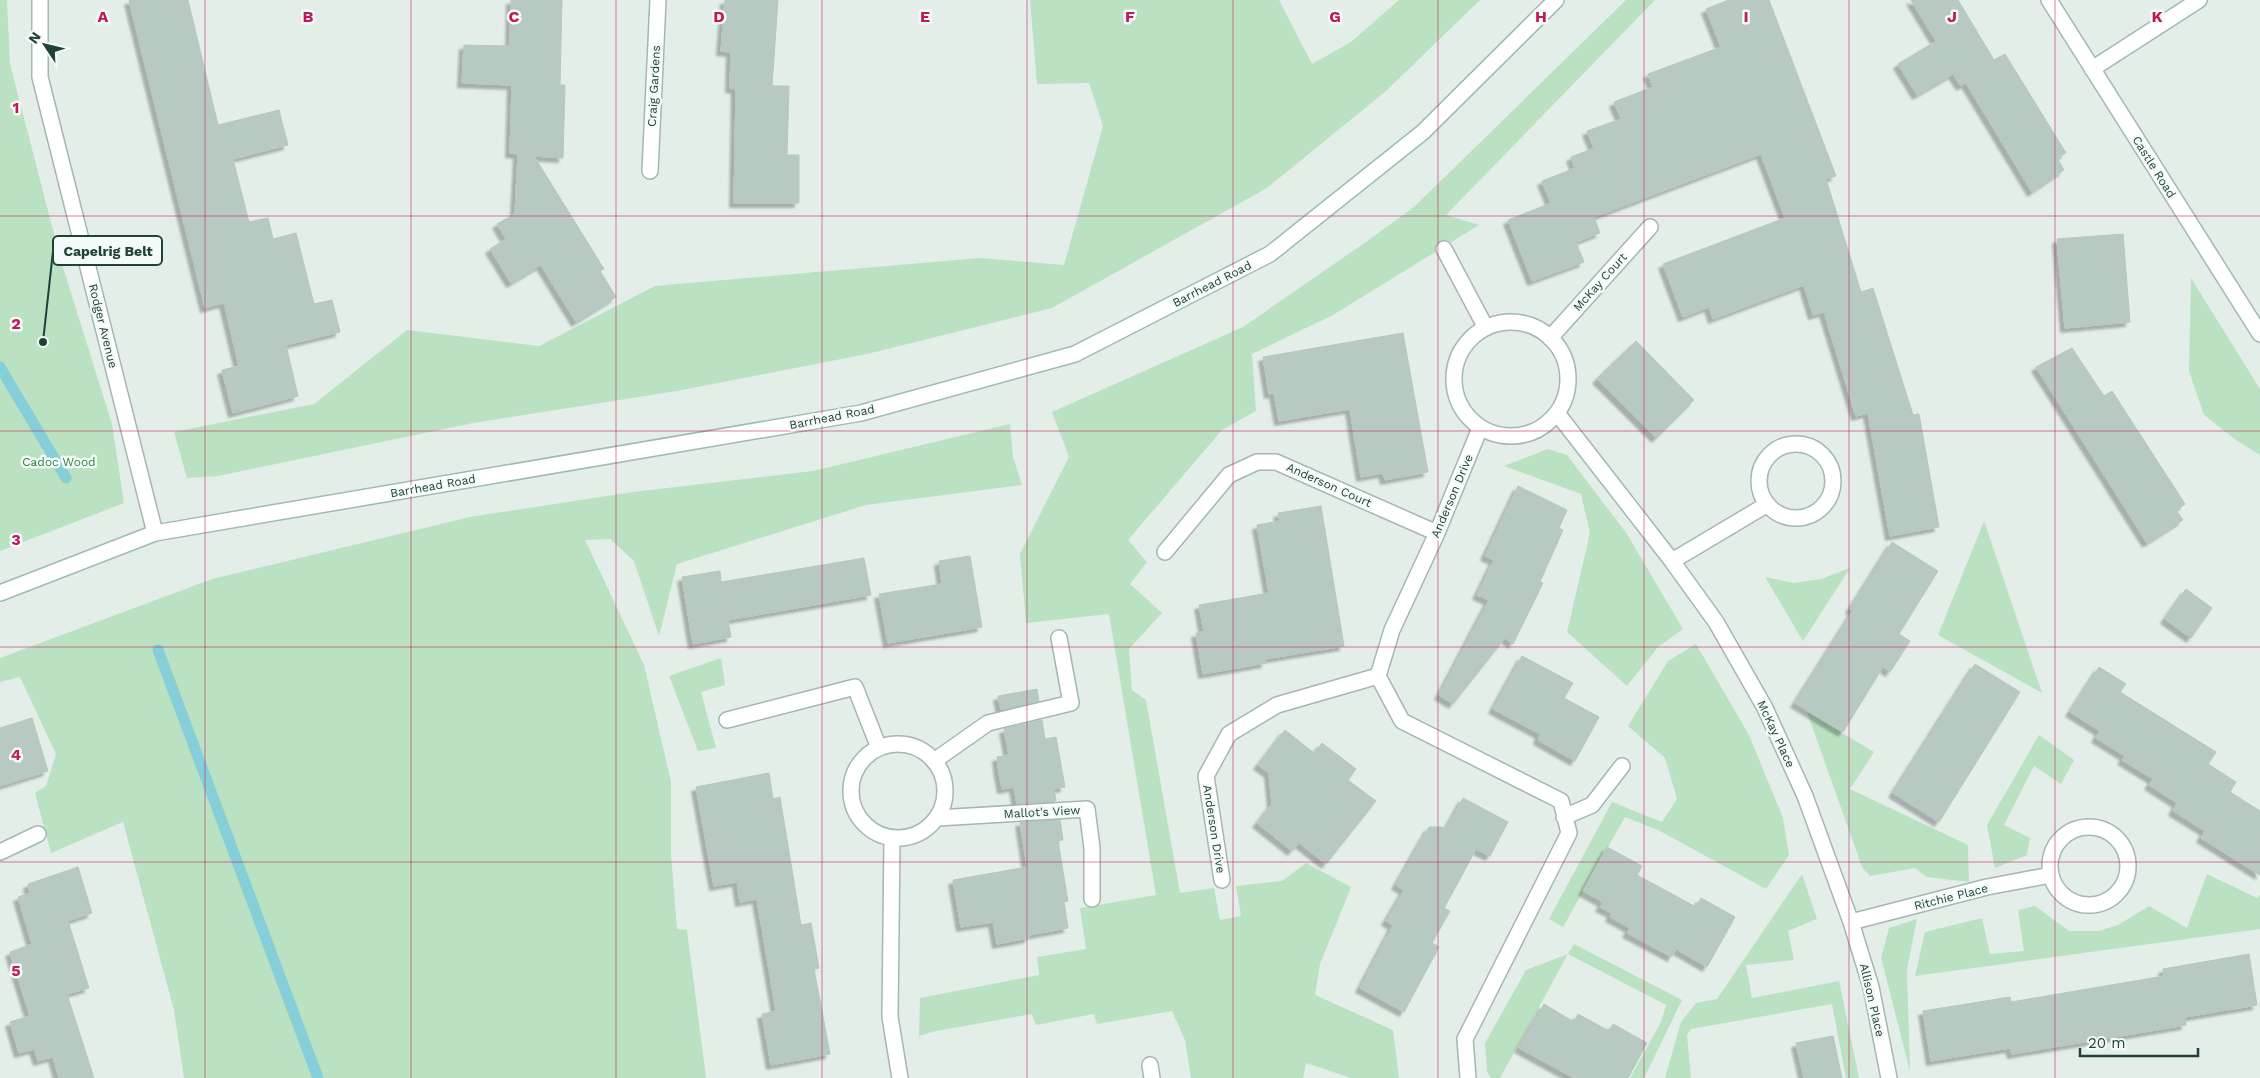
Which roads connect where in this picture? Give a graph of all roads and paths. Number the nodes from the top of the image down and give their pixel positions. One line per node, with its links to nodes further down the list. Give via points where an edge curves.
1 (40, 0): 16 (street, Rodger Avenue, via 40,77)
2 (658, 0): 7 (street, Craig Gardens)
3 (1556, 0): 16 (street, Barrhead Road, via 1423,132 1270,254 1075,354 860,413)
4 (2049, 0): 6 (street, Castle Road)
5 (2199, 0): 6 (street)
6 (2092, 68): 11 (street, Castle Road)
7 (650, 171)
8 (1650, 227): 12 (street, McKay Court)
9 (1444, 250): 10 (street)
10 (1486, 328): 12 (street, via 1502,323 1519,323 1536,328); 14 (street, via 1461,352 1455,368 1458,402 1467,417)
11 (2260, 334)
12 (1550, 338): 13 (street, via 1560,350 1568,382)
13 (1557, 413): 14 (street, via 1530,433 1496,435); 19 (street, McKay Place)
14 (1480, 428): 17 (street, Anderson Drive)
15 (1766, 505): 15 (street, via 1758,482 1766,458 1775,450 1798,444 1821,454 1832,475 1832,487 1821,508 1811,515 1787,518); 19 (street)
16 (155, 533): 20 (street, Barrhead Road)
17 (1437, 533): 18 (street, Anderson Court, via 1276,462 1257,462 1229,475); 22 (street, Anderson Drive, via 1392,630)
18 (1165, 552)
19 (1672, 561): 35 (street, McKay Place, via 1716,622 1765,708 1805,796)
20 (0, 593)
21 (1059, 638): 25 (street, via 1072,702 988,723)
22 (1378, 676): 27 (street, via 1402,721 1560,801); 33 (street, Anderson Drive, via 1277,706 1229,734 1206,776)
23 (727, 720): 24 (street, via 855,687)
24 (879, 748): 25 (street, via 909,745); 30 (street, via 856,770 852,801 858,816 869,828)
25 (934, 761): 28 (street, via 942,774 945,789 944,804)
26 (1622, 766): 27 (street, via 1592,805)
27 (1564, 817): 37 (street, via 1569,833 1465,1040)
28 (937, 818): 30 (street, via 927,829 913,836); 34 (street, Mallot's View, via 1087,809 1092,848)
29 (38, 834): 31 (street)
30 (892, 839): 36 (street, via 890,1017)
31 (0, 852)
32 (2051, 875): 32 (street, via 2054,848 2073,830 2086,827 2110,832 2122,846 2128,863 2122,888 2102,903 2088,905 2065,896); 35 (street, Ritchie Place)
33 (1222, 880)
34 (1092, 899)
35 (1852, 922): 38 (street, Allison Place, via 1871,987)
36 (900, 1078)
37 (1468, 1078)
38 (1888, 1078)

